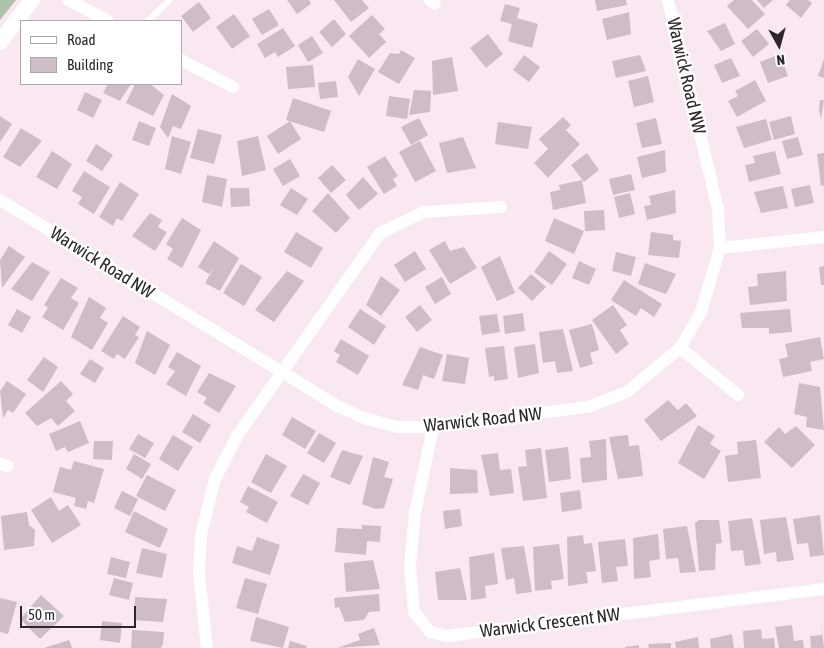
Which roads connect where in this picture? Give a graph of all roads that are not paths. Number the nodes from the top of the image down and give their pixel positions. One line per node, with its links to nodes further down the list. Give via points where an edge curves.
1 (32, 0): 7 (street)
2 (68, 0): 5 (street)
3 (170, 0): 6 (lane)
4 (671, 1): 13 (street, Warwick Road NW, via 718,209)
5 (106, 20)
6 (149, 20)
7 (0, 42)
8 (182, 61): 9 (street)
9 (233, 87)
10 (0, 200): 15 (street, Warwick Road NW)
11 (500, 207): 15 (street, via 424,212 380,233)
12 (824, 236): 13 (street)
13 (720, 248): 14 (street, Warwick Road NW, via 702,312)
14 (680, 348): 16 (street); 17 (street, Warwick Road NW, via 646,380 608,401 564,411)
15 (280, 372): 17 (street, Warwick Road NW, via 364,418 397,427); 19 (street, via 237,436 210,496 199,558)
16 (738, 395)
17 (433, 427): 18 (street, Warwick Crescent NW, via 415,513 410,566 414,612 430,632 447,636)
18 (824, 589)
19 (207, 648)

